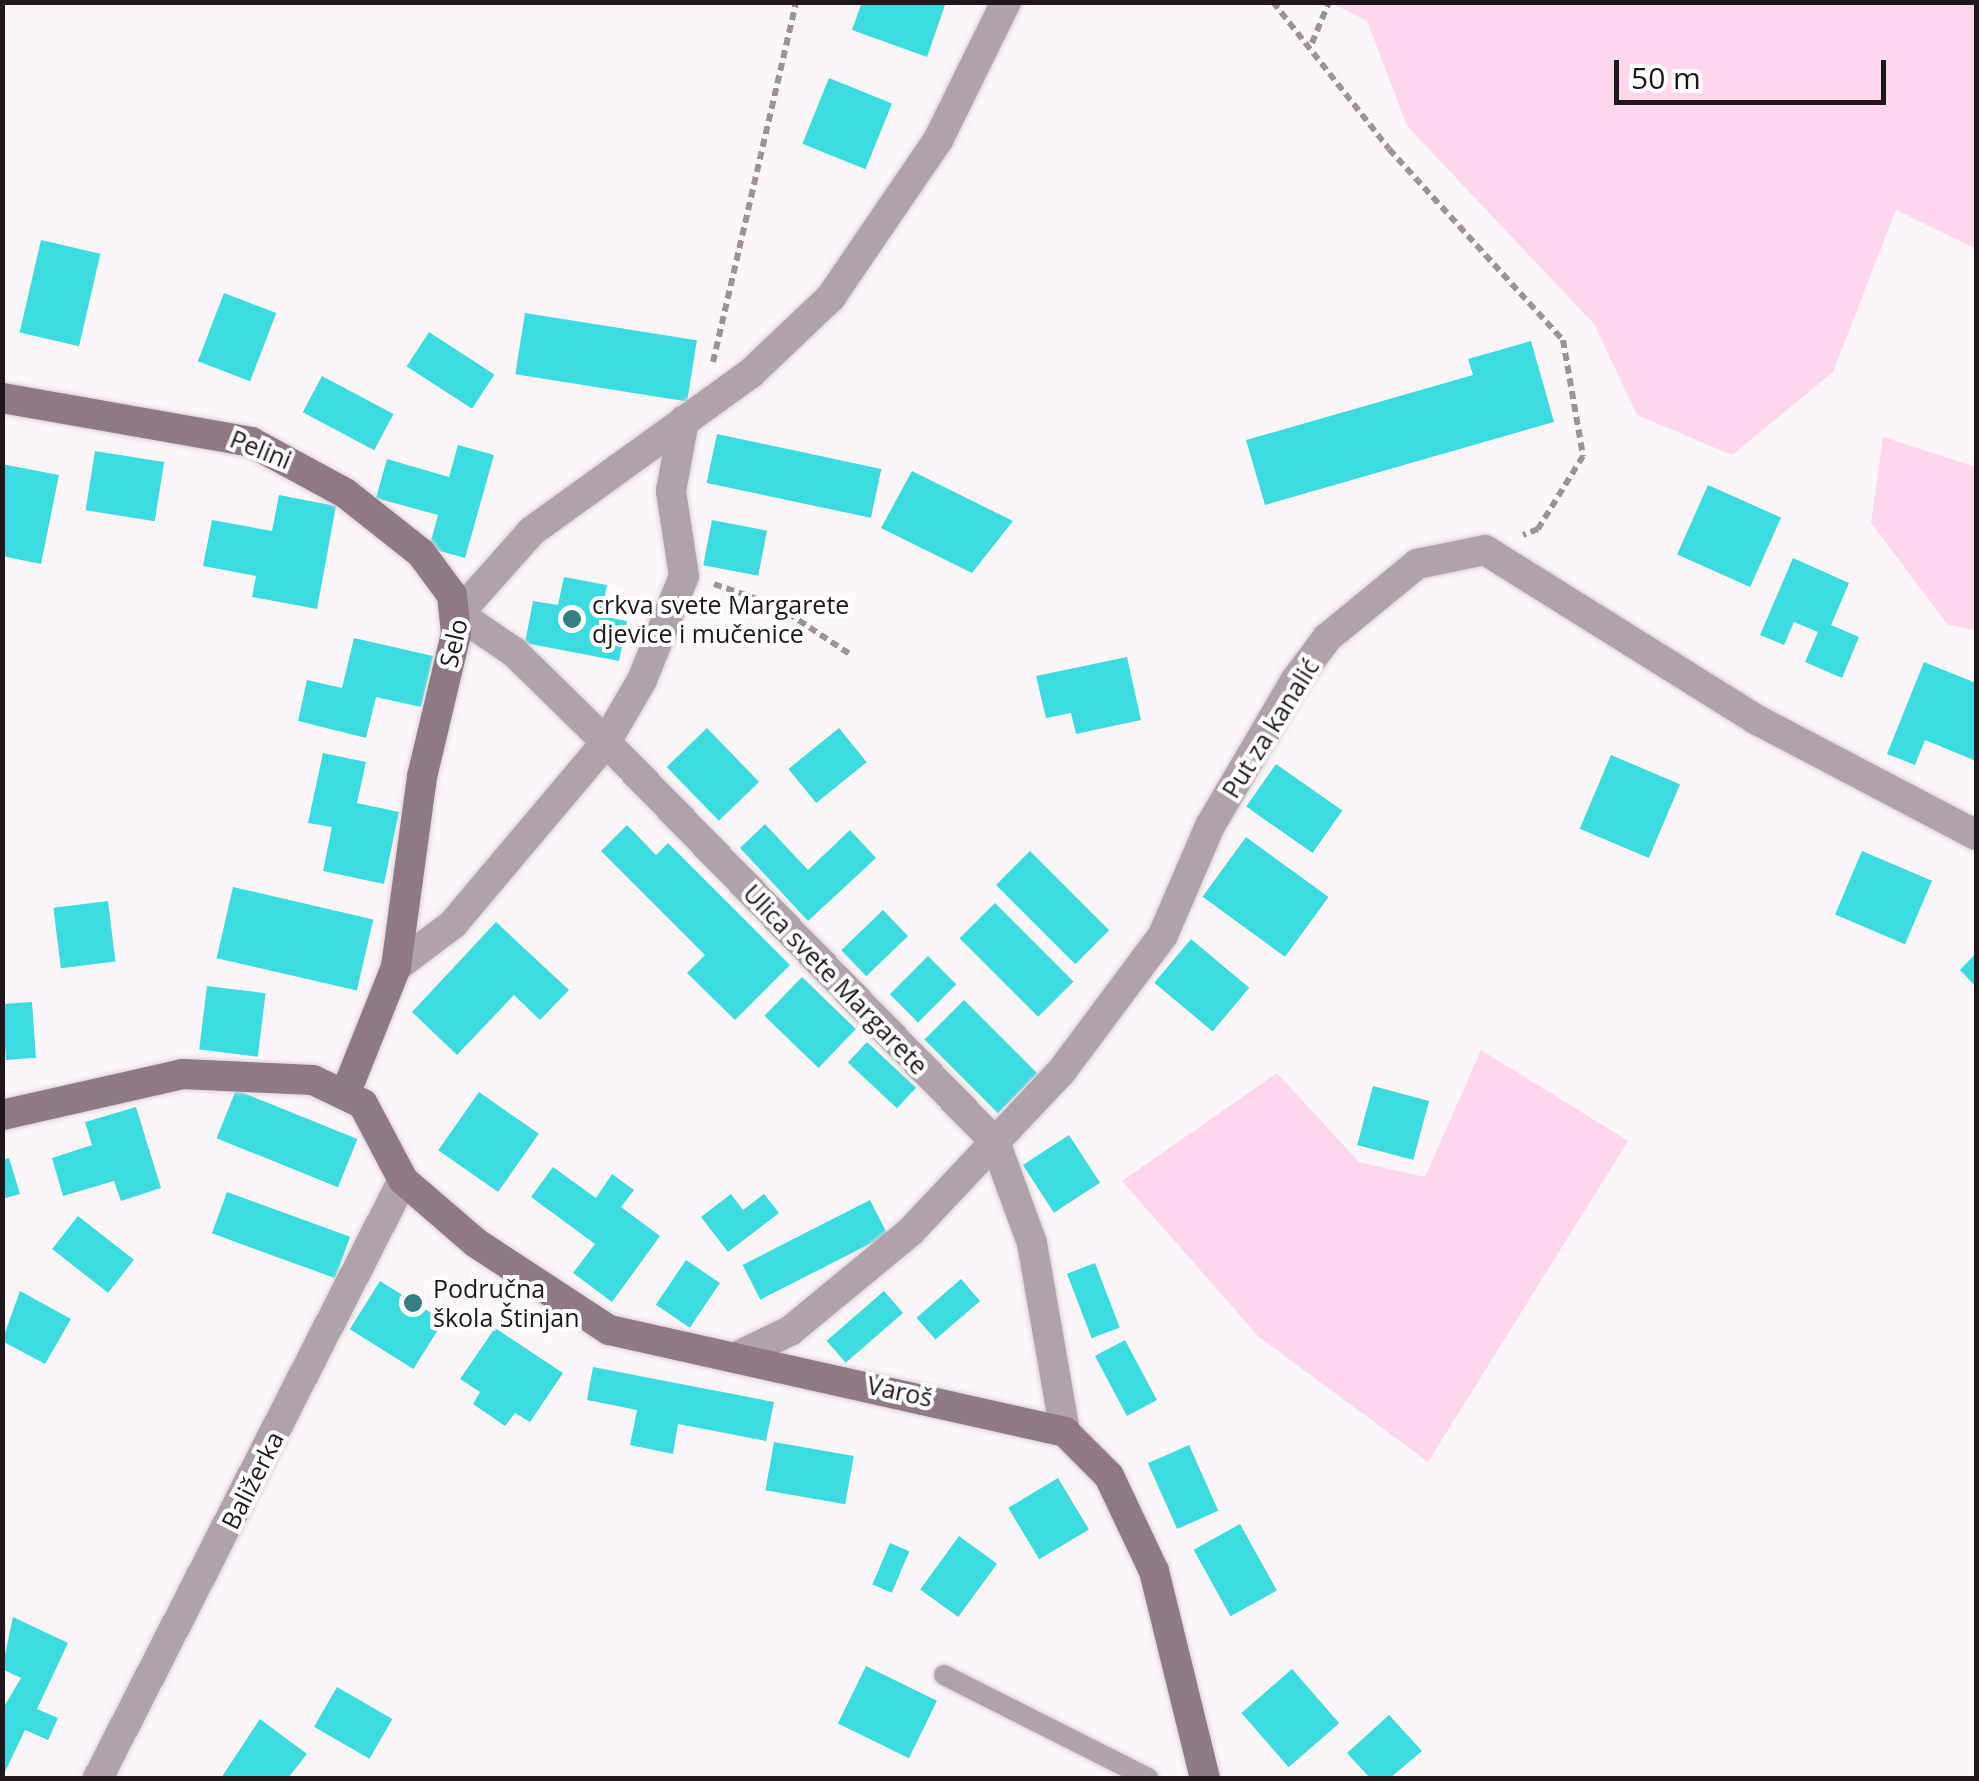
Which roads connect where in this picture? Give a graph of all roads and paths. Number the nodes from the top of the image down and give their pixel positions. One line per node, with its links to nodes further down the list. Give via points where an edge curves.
1 (796, 2): 7 (path, via 710,372)
2 (1006, 2): 7 (street, Selo, via 938,140 831,297)
3 (1272, 2): 5 (path)
4 (1329, 2): 5 (path)
5 (1312, 43): 9 (path, via 1389,149 1564,340 1583,456 1538,529)
6 (2, 398): 11 (main road, Pelini, via 205,428 294,460 421,553)
7 (715, 398): 8 (street, Selo)
8 (684, 420): 10 (street, via 671,491); 11 (street, Selo, via 532,531)
9 (1485, 550): 14 (street, via 1759,721); 18 (street, Put za kanalić, via 1416,564 1326,638 1243,764 1163,934 1061,1072)
10 (684, 576): 12 (path, via 778,606); 13 (street, via 642,680)
11 (458, 614): 13 (street, Ulica svete Margarete, via 514,652); 15 (main road, Selo)
12 (850, 656)
13 (606, 742): 15 (street, via 453,924); 18 (street, Ulica svete Margarete)
14 (1976, 835)
15 (396, 968): 16 (main road, Selo)
16 (346, 1092): 17 (main road, via 232,1070 130,1081); 19 (main road, via 378,1120)
17 (2, 1115)
18 (995, 1142): 20 (street, Put za kanalić, via 822,1306); 21 (street, Ulica svete Margarete, via 1032,1242)
19 (403, 1180): 20 (main road, Varoš, via 513,1271 594,1322); 23 (street, Baližerka)
20 (738, 1356): 21 (main road, Varoš)
21 (1065, 1432): 25 (main road, via 1109,1476 1154,1571)
22 (944, 1675): 24 (lane)
23 (98, 1778)
24 (1148, 1778)
25 (1205, 1778)

